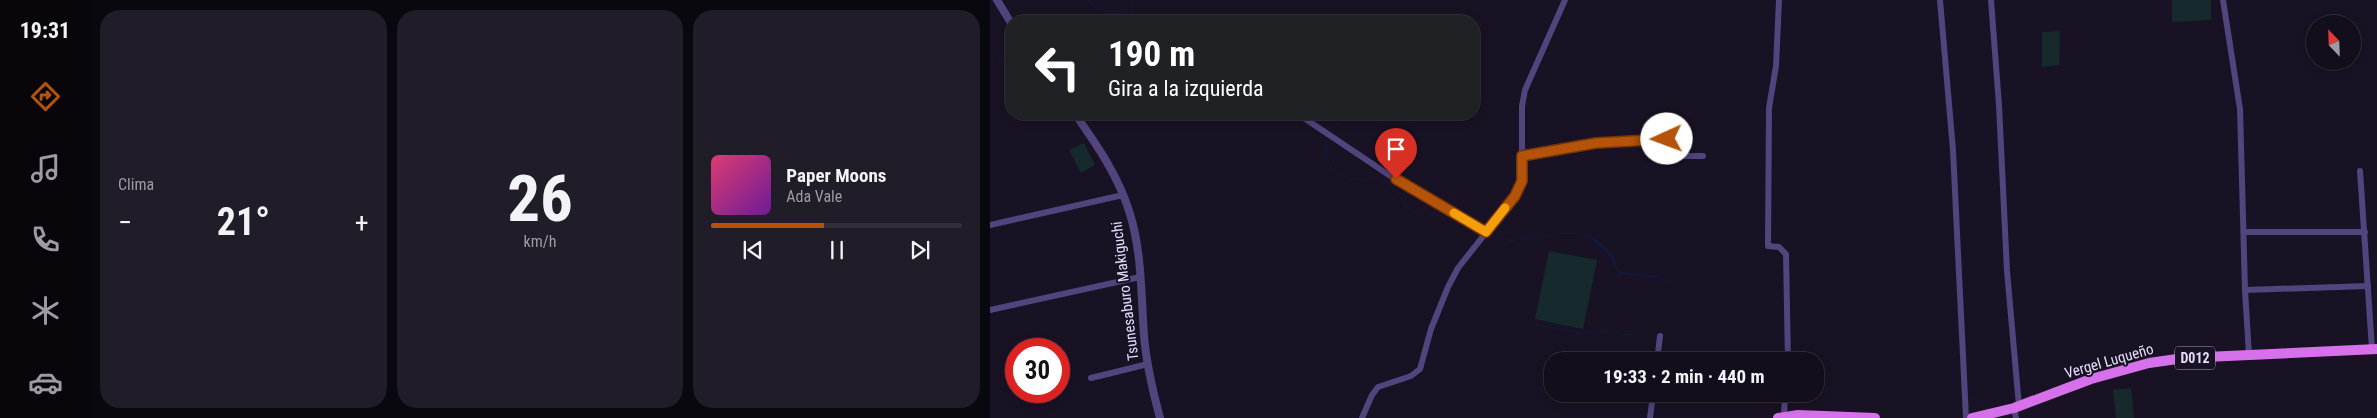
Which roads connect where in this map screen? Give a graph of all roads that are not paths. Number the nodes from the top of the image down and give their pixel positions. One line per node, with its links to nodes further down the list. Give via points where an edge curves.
1 (997, 0): 7 (street)
2 (1564, 0): 11 (street, via 1525,90)
3 (1779, 0): 28 (street, via 1776,66 1769,108 1768,246 1779,247 1786,254)
4 (1940, 0): 40 (street, via 1952,150)
5 (1991, 0): 33 (street)
6 (2223, 0): 18 (street, via 2240,109)
7 (1006, 15)
8 (1079, 120): 15 (street, Tsunesaburo Makiguchi, via 1104,156)
9 (1307, 120): 17 (street, via 1396,179)
10 (1667, 139): 11 (street, via 1596,143)
11 (1522, 156): 17 (street, via 1522,181 1515,196)
12 (1665, 156): 13 (street)
13 (1703, 156)
14 (2360, 171): 19 (street)
15 (1123, 195): 16 (street); 20 (street, Tsunesaburo Makiguchi, via 1135,234)
16 (990, 225)
17 (1486, 232): 37 (street, via 1448,287 1431,329 1420,369 1411,376 1378,387)
18 (2245, 232): 19 (street); 22 (street)
19 (2364, 232): 21 (street)
20 (1140, 277): 23 (street); 29 (street, Tsunesaburo Makiguchi)
21 (2368, 286): 22 (street); 25 (street)
22 (2245, 290): 26 (street)
23 (990, 310)
24 (1660, 336): 27 (street)
25 (2374, 349): 26 (main road, Vergel Luqueño / D012)
26 (2249, 351): 33 (main road, Vergel Luqueño / D012, via 2149,364 2091,379)
27 (1658, 352)
28 (1788, 352)
29 (1148, 364): 30 (street); 36 (street, Tsunesaburo Makiguchi)
30 (1091, 378)
31 (1652, 402): 38 (street)
32 (1784, 402): 34 (street)
33 (2016, 411): 41 (main road, Vergel Luqueño / D012)
34 (1781, 417): 35 (main road)
35 (1835, 417): 39 (main road)
36 (1160, 418)
37 (1362, 418)
38 (1650, 418)
39 (1875, 418)
40 (1966, 418)
41 (1972, 418)

